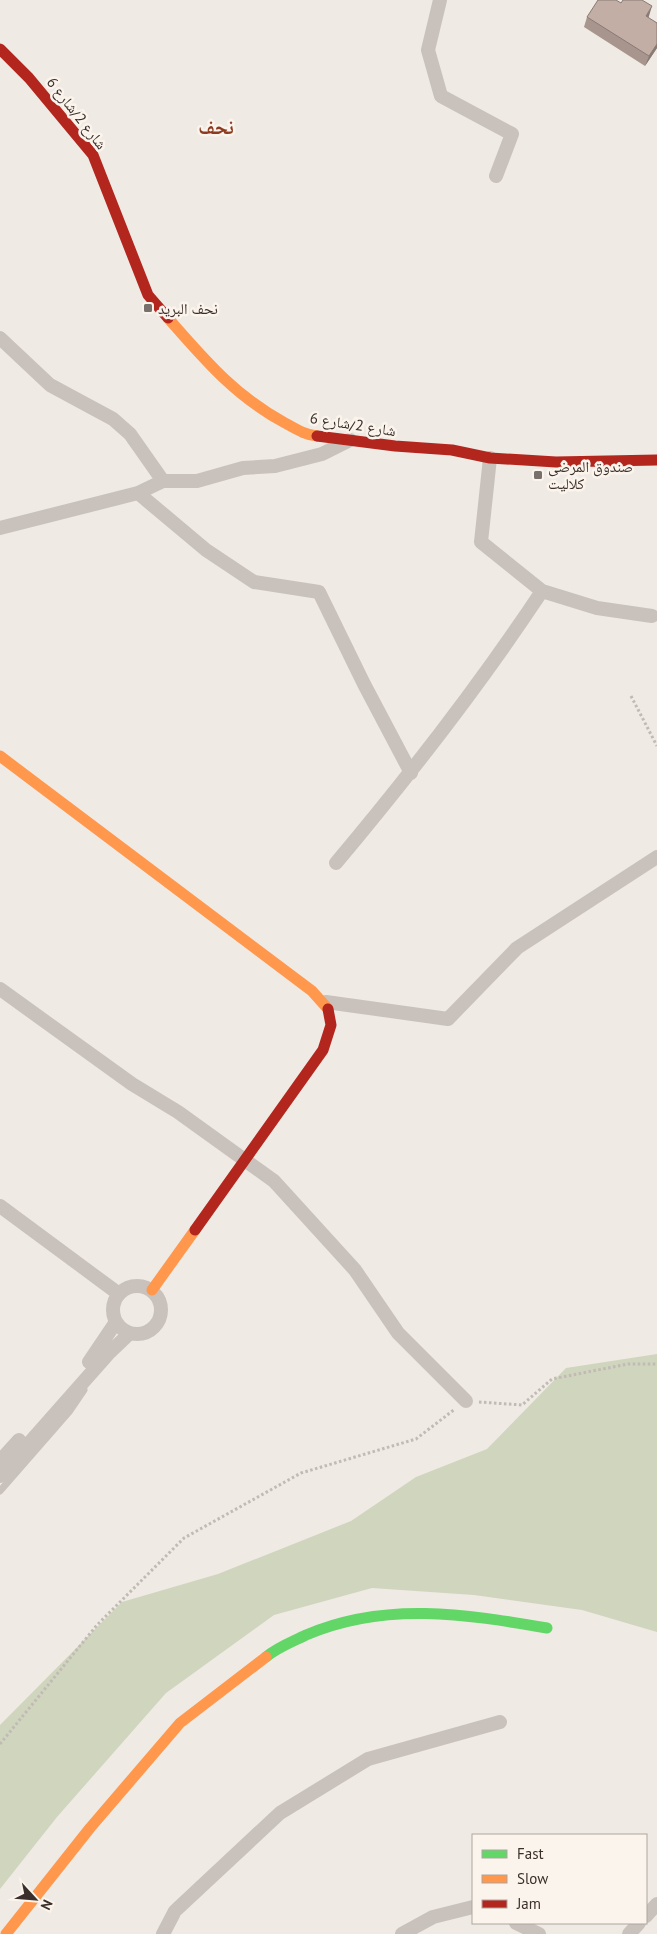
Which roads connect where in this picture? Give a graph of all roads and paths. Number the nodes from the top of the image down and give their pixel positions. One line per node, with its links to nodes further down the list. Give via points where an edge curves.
1 (440, 0): 3 (street, via 428,50 440,96 512,134)
2 (0, 49): 5 (street, شارع 2/شارع 6, via 29,78 93,155 148,295 220,377 261,410 307,434)
3 (496, 176)
4 (0, 338): 8 (street, via 50,385 113,419 130,434)
5 (350, 440): 6 (street, شارع 2/شارع 6, via 452,450); 8 (street, via 322,454 275,466 243,468 197,481)
6 (490, 458): 7 (street, شارع 2/شارع 6, via 556,462); 11 (street, via 480,542)
7 (657, 460)
8 (163, 481): 9 (street)
9 (138, 493): 10 (street); 16 (street, via 206,550 254,582 319,592)
10 (0, 528)
11 (542, 591): 12 (street, via 597,608); 16 (street, via 498,658)
12 (652, 616)
13 (631, 696): 14 (path)
14 (657, 746)
15 (0, 756): 20 (street)
16 (411, 772): 18 (street)
17 (657, 857): 20 (street, via 517,948 448,1019)
18 (336, 863)
19 (0, 989): 21 (street)
20 (326, 1002): 21 (street, via 332,1020 323,1050)
21 (244, 1160): 23 (street); 29 (street, via 274,1181 355,1270 398,1333)
22 (0, 1206): 24 (street)
23 (152, 1290): 24 (street, via 138,1285); 26 (street, via 162,1310 158,1323 147,1332)
24 (119, 1294): 25 (street, via 113,1307)
25 (116, 1322): 26 (street); 30 (street, via 96,1354)
26 (130, 1332): 27 (street)
27 (108, 1354): 31 (street); 32 (lane, via 69,1412)
28 (657, 1364): 29 (path, via 628,1364 552,1379 522,1405)
29 (466, 1401): 35 (path, via 416,1439 301,1473 184,1538 97,1625)
30 (0, 1461)
31 (0, 1476)
32 (0, 1491)
33 (547, 1628): 41 (street, via 485,1617 400,1613 355,1618 277,1648 180,1723 84,1835)
34 (500, 1722): 42 (street, via 368,1759 280,1813 175,1911)
35 (0, 1744)
36 (657, 1904): 38 (street)
37 (472, 1907): 43 (street, via 433,1917)
38 (647, 1915)
39 (518, 1924): 44 (street)
40 (638, 1924): 45 (street)
41 (6, 1934)
42 (162, 1934)
43 (402, 1934)
44 (539, 1934)
45 (628, 1934)

